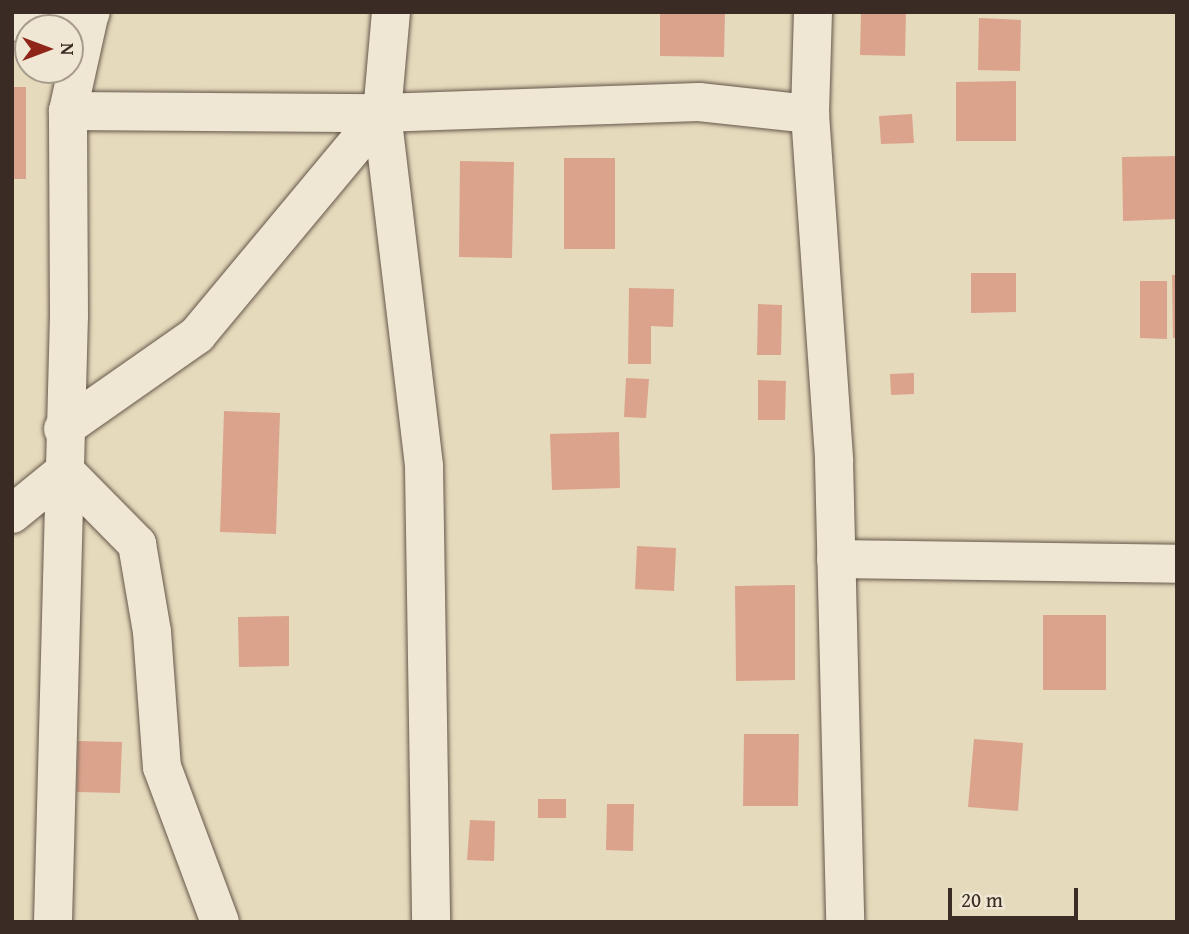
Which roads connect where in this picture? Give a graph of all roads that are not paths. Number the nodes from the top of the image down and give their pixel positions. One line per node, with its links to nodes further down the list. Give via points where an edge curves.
1 (391, 12): 6 (street)
2 (813, 12): 7 (street)
3 (90, 13): 4 (street); 5 (street)
4 (12, 22)
5 (68, 111): 6 (street); 8 (street, via 69,314)
6 (382, 113): 7 (street, via 699,102); 8 (street, via 197,335); 15 (street, via 424,467)
7 (810, 114): 11 (street, via 834,461)
8 (63, 429): 9 (street)
9 (65, 471): 10 (street); 13 (street); 14 (street, via 137,544 152,632 162,767)
10 (12, 514)
11 (836, 559): 12 (street); 16 (street)
12 (1177, 564)
13 (53, 922)
14 (220, 922)
15 (430, 922)
16 (845, 922)

